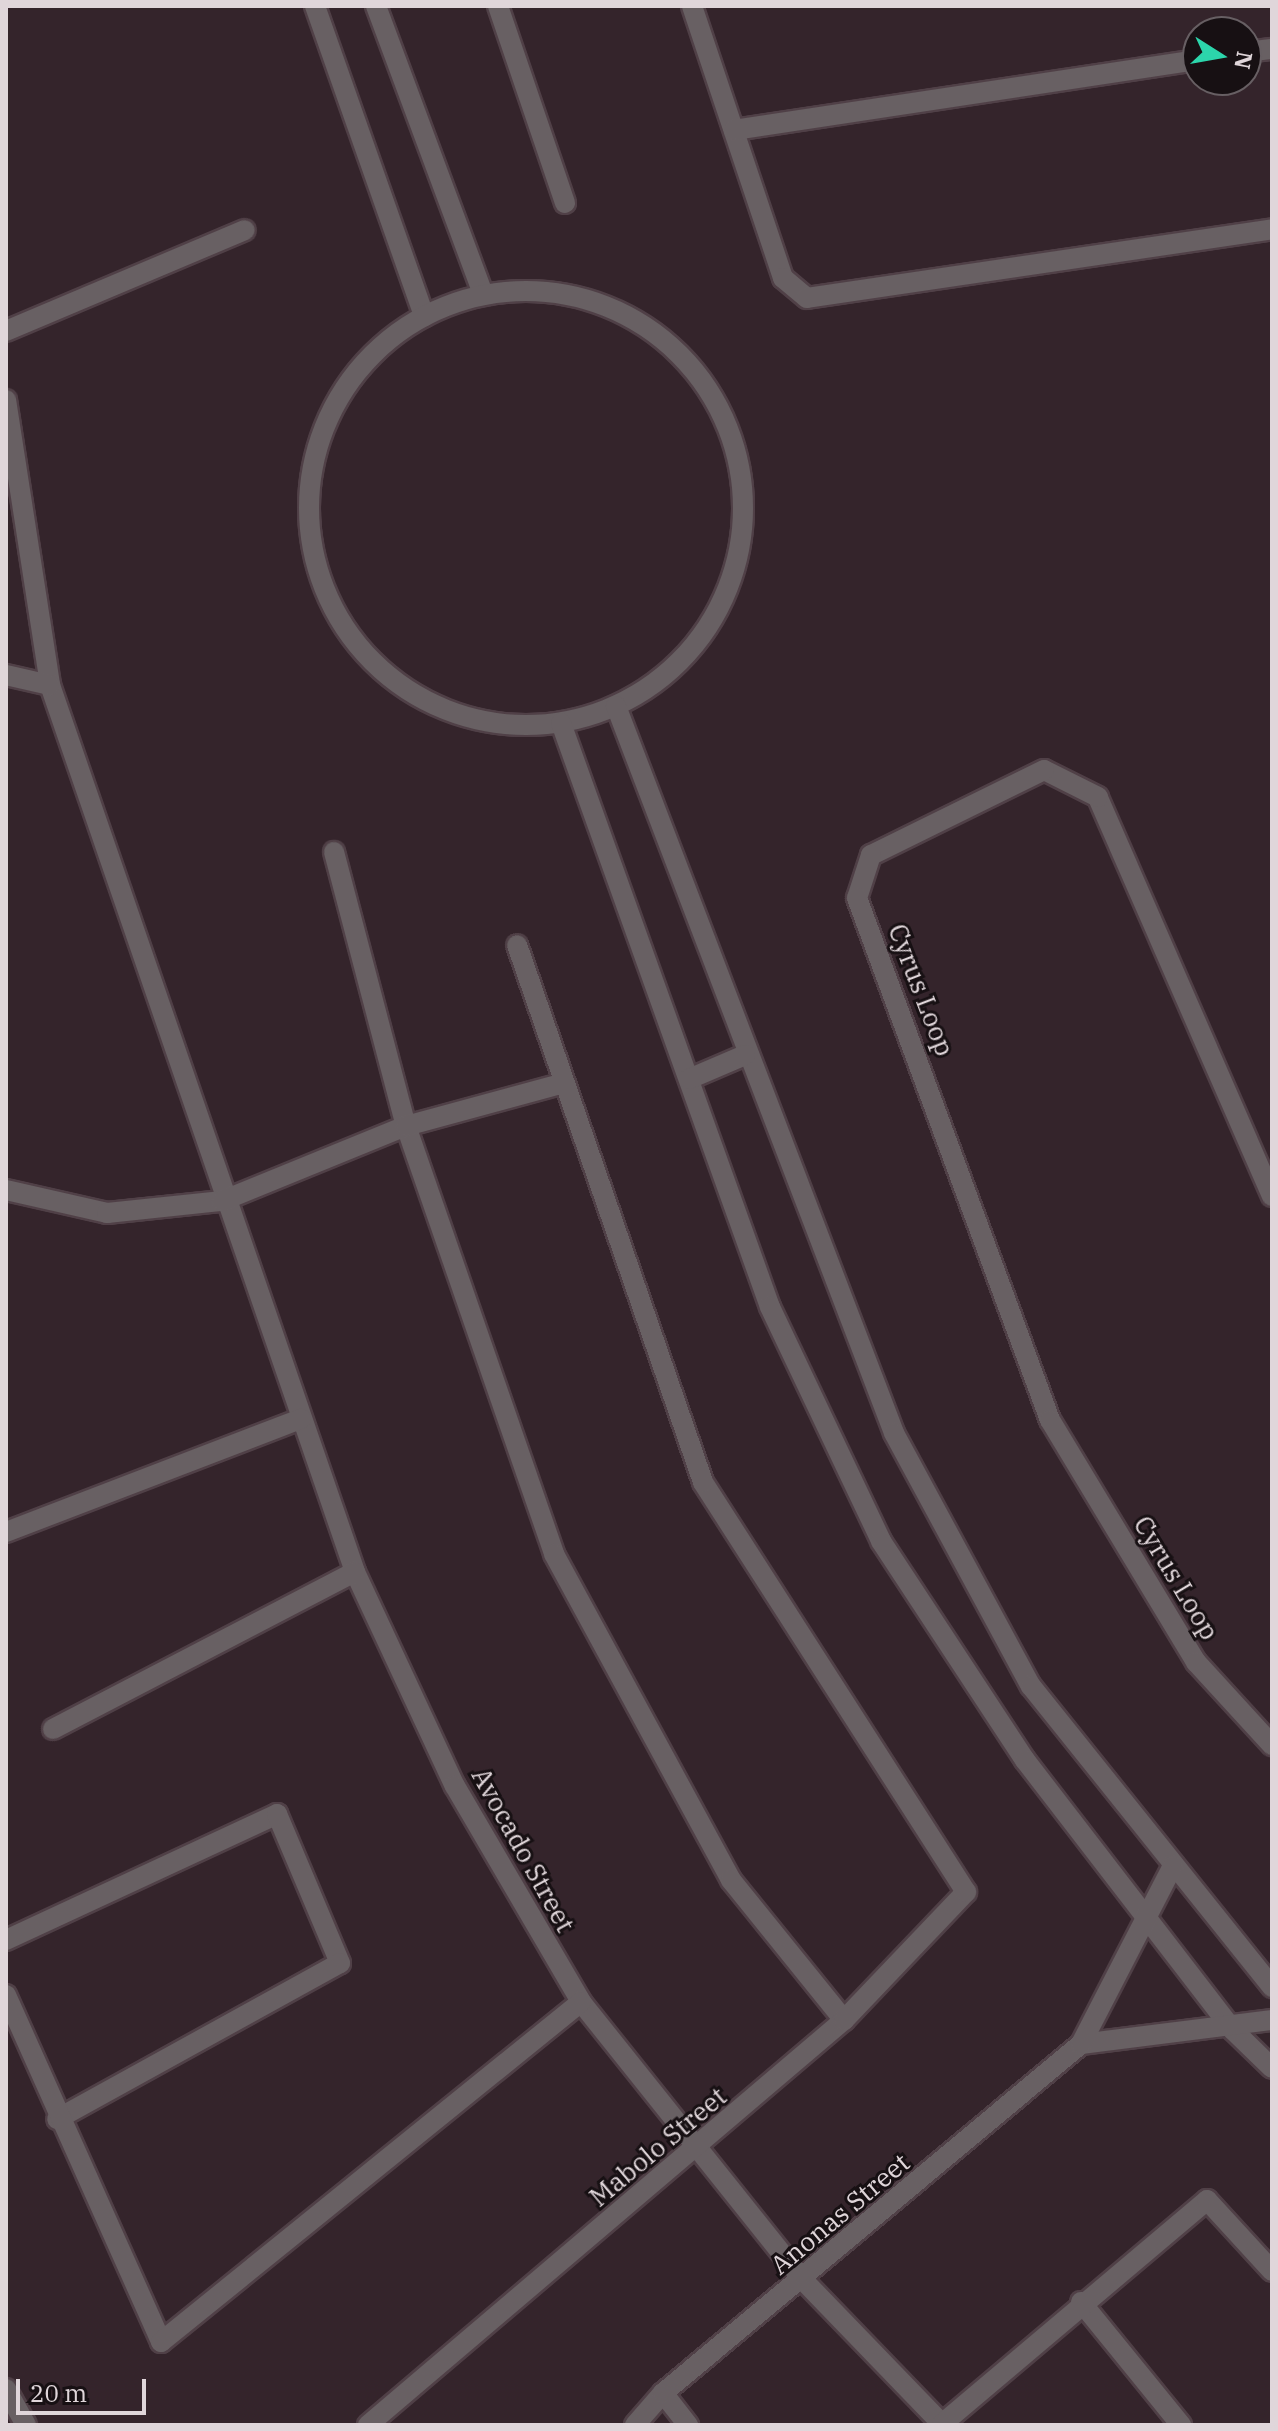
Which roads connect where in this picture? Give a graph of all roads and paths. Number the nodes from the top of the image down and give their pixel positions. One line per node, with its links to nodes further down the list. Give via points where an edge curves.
1 (315, 6): 11 (street)
2 (376, 6): 10 (street)
3 (498, 6): 7 (street)
4 (692, 6): 6 (street)
5 (1182, 62): 6 (street)
6 (734, 130): 8 (street, via 783,278 807,298)
7 (565, 203)
8 (1272, 229)
9 (245, 230): 12 (street)
10 (483, 294): 11 (street); 16 (street, via 561,293 635,320 695,371 732,440 743,518 725,595 681,660)
11 (424, 316): 17 (street, via 361,368 321,438 309,519 328,598 375,664 418,696 480,721)
12 (6, 331)
13 (6, 400): 15 (street, Avocado Street)
14 (6, 675): 15 (street)
15 (50, 685): 26 (street, Avocado Street)
16 (616, 706): 17 (street); 20 (street)
17 (561, 723): 21 (street)
18 (334, 852): 23 (street)
19 (517, 945): 22 (street)
20 (745, 1055): 21 (street); 32 (street, via 894,1433 1031,1686)
21 (689, 1079): 33 (street, via 770,1307 881,1541 1025,1760)
22 (561, 1084): 23 (street); 38 (street, Mabolo Street, via 703,1482 966,1892)
23 (406, 1126): 26 (street); 38 (street, via 554,1554 731,1880)
24 (6, 1190): 26 (street, via 107,1213)
25 (1272, 1196): 31 (street, Cyrus Loop, via 1098,797 1044,770 871,855 857,898 1050,1420 1196,1662)
26 (222, 1201): 27 (street, Avocado Street)
27 (301, 1419): 28 (street); 29 (street, Avocado Street)
28 (6, 1532)
29 (355, 1572): 30 (street); 37 (street, Avocado Street, via 455,1786)
30 (53, 1729)
31 (1272, 1745)
32 (1173, 1866): 33 (street); 35 (street)
33 (1146, 1915): 40 (street); 41 (street)
34 (6, 1940): 43 (street, via 277,1814 340,1963)
35 (1272, 1987)
36 (6, 1995): 43 (street)
37 (581, 2002): 43 (street, via 161,2342); 44 (street, Avocado Street)
38 (844, 2020): 44 (street, Mabolo Street)
39 (1272, 2020): 40 (street)
40 (1233, 2030): 41 (street); 42 (street)
41 (1081, 2044): 46 (street, Anonas Street)
42 (1272, 2068)
43 (57, 2119)
44 (695, 2152): 46 (street, Avocado Street); 51 (street, Mabolo Street)
45 (1272, 2271): 47 (street, via 1207,2200)
46 (803, 2280): 49 (street, Anonas Street); 54 (street, Avocado Street)
47 (1081, 2302): 54 (street); 55 (street)
48 (6, 2389): 50 (street)
49 (663, 2393): 52 (street, Anonas Street); 53 (street)
50 (26, 2425)
51 (368, 2425)
52 (635, 2425)
53 (688, 2425)
54 (943, 2425)
55 (1181, 2425)

